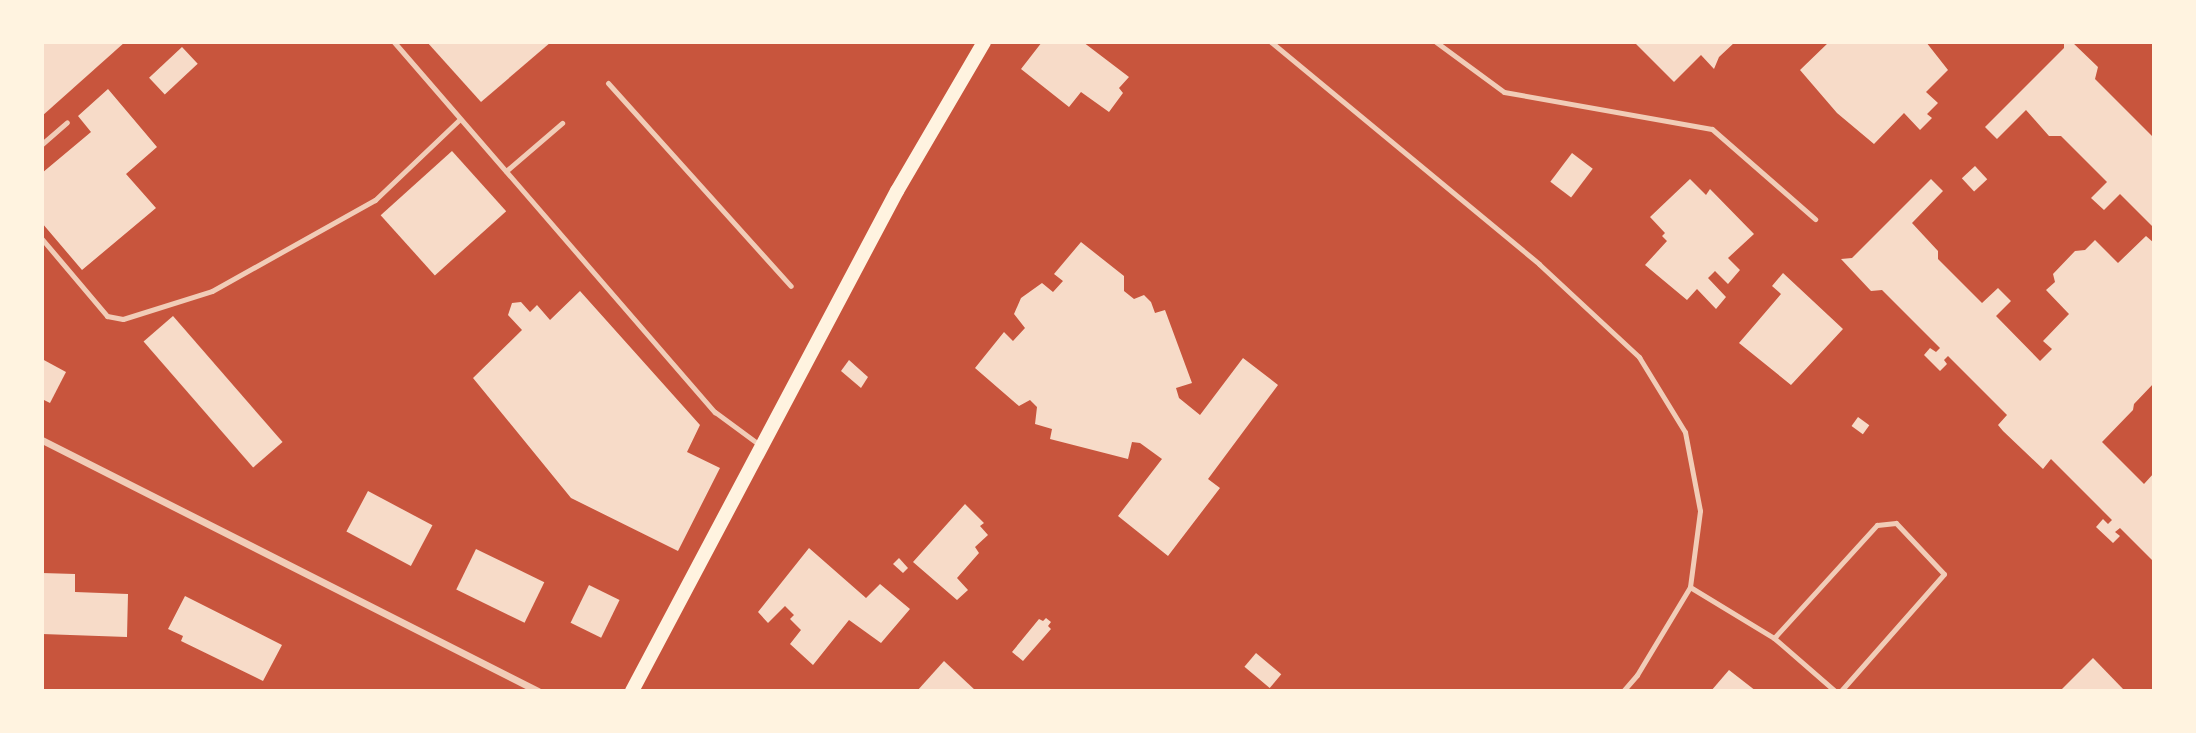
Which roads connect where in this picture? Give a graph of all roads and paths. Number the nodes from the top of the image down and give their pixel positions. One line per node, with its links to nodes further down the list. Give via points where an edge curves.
1 (394, 42): 6 (lane)
2 (984, 42): 15 (main road, via 897,191)
3 (1271, 42): 16 (lane, via 1539,264 1639,357 1685,432 1700,511)
4 (1436, 42): 11 (lane, via 1504,92 1712,129)
5 (608, 83): 13 (lane)
6 (460, 119): 10 (lane); 12 (lane, via 375,200 212,292 123,319 107,316)
7 (67, 122): 9 (lane)
8 (562, 123): 10 (lane)
9 (42, 144)
10 (506, 171): 15 (lane, via 715,412)
11 (1815, 219)
12 (42, 239)
13 (791, 286)
14 (42, 440): 18 (street)
15 (763, 446): 19 (main road)
16 (1690, 587): 17 (lane); 20 (lane)
17 (1774, 638): 21 (lane); 22 (lane, via 1877,525 1896,523 1944,574)
18 (538, 691)
19 (632, 691)
20 (1623, 691)
21 (1835, 691)
22 (1841, 691)

